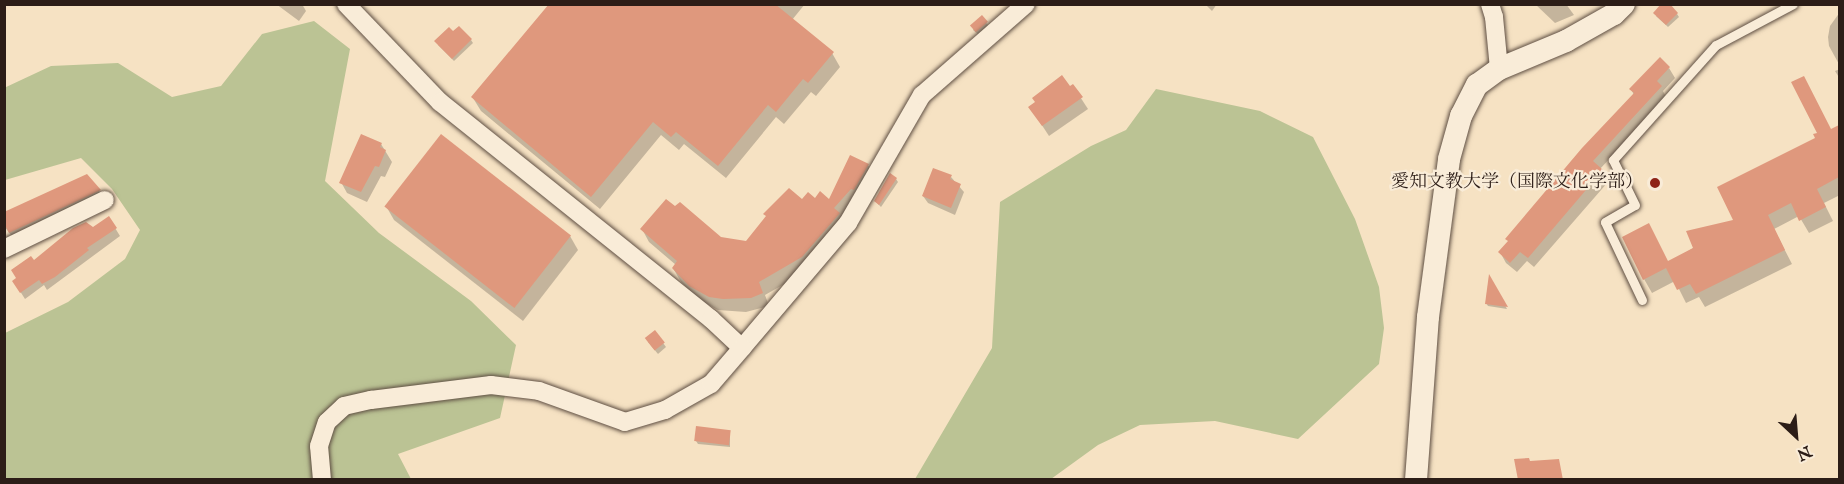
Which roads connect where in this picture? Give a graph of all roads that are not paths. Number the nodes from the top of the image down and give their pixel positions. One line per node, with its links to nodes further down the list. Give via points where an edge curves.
1 (346, 4): 10 (street, via 440,102)
2 (1026, 4): 10 (street, via 922,95 848,223)
3 (1490, 4): 6 (street)
4 (1624, 4): 6 (street, via 1614,14 1566,41)
5 (1793, 4): 9 (lane, via 1716,45 1613,160 1635,205 1605,222)
6 (1499, 69): 12 (street, via 1477,85 1461,116 1449,159 1428,317)
7 (105, 200): 8 (street)
8 (4, 249)
9 (1642, 300)
10 (742, 348): 11 (street, via 711,384 665,410 625,422 538,391 490,385 344,406 327,422 319,446)
11 (322, 480)
12 (1416, 480)

